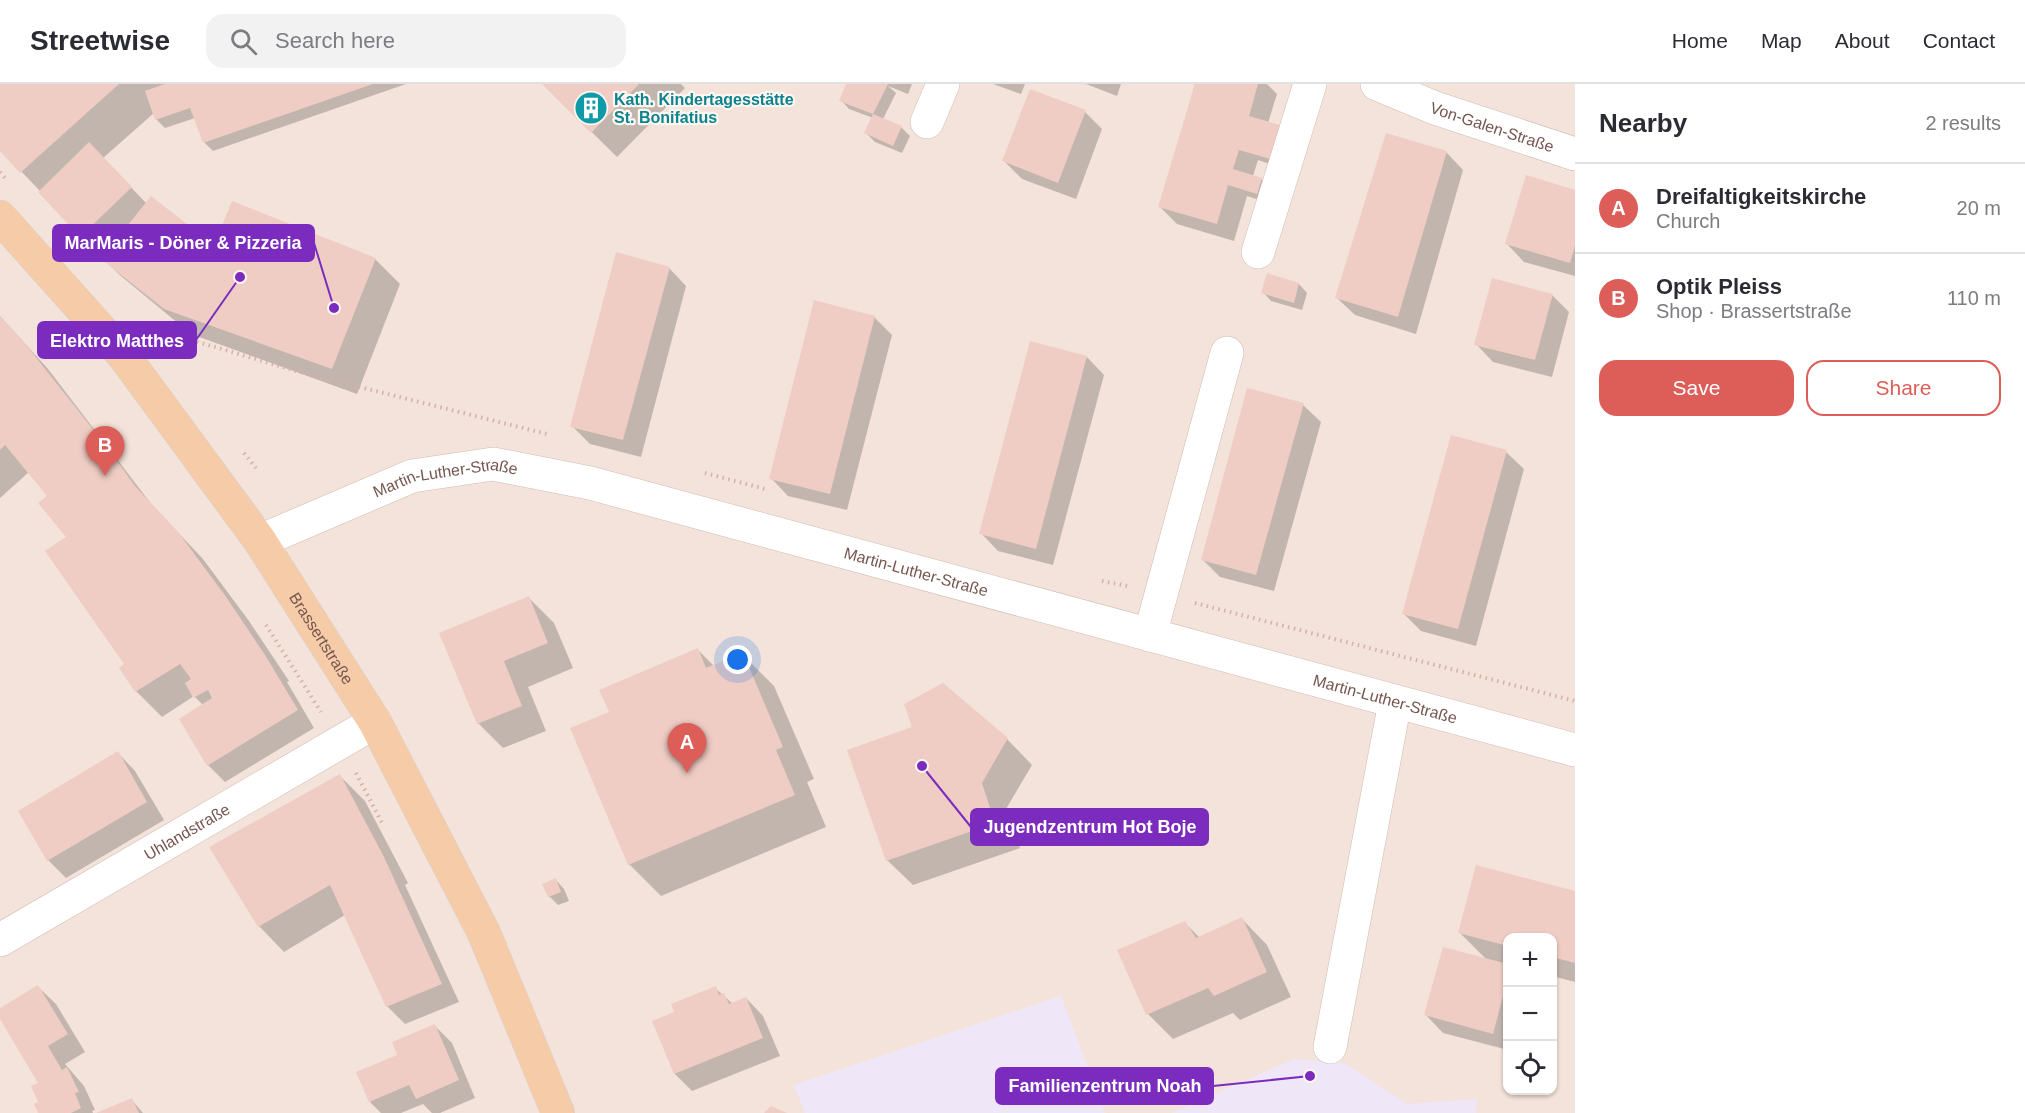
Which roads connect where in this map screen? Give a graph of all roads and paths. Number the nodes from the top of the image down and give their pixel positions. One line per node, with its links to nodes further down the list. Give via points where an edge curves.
1 (943, 84): 4 (street)
2 (1310, 84): 9 (street)
3 (1377, 84): 5 (street, Von-Galen-Straße, via 1435,108)
4 (927, 122)
5 (1575, 154)
6 (0, 172): 7 (path)
7 (14, 188)
8 (0, 217): 15 (main road, Brassertstraße, via 124,356)
9 (1258, 252)
10 (145, 322): 12 (path, via 153,330 296,371)
11 (1227, 353): 17 (street)
12 (554, 436)
13 (696, 471): 14 (path)
14 (773, 491)
15 (260, 541): 19 (street, Martin-Luther-Straße, via 412,476 493,464 590,483); 22 (main road, Brassertstraße)
16 (1096, 579): 17 (path)
17 (1161, 594): 19 (street); 20 (path)
18 (264, 622): 23 (path)
19 (1150, 635): 21 (street, Martin-Luther-Straße)
20 (1575, 701)
21 (1395, 702): 24 (street, Martin-Luther-Straße); 27 (street)
22 (375, 722): 23 (street, Uhlandstraße); 28 (main road, Brassertstraße, via 484,933)
23 (339, 742): 25 (path); 26 (street, Uhlandstraße)
24 (1575, 750)
25 (383, 825)
26 (0, 940)
27 (1330, 1047)
28 (558, 1113)

